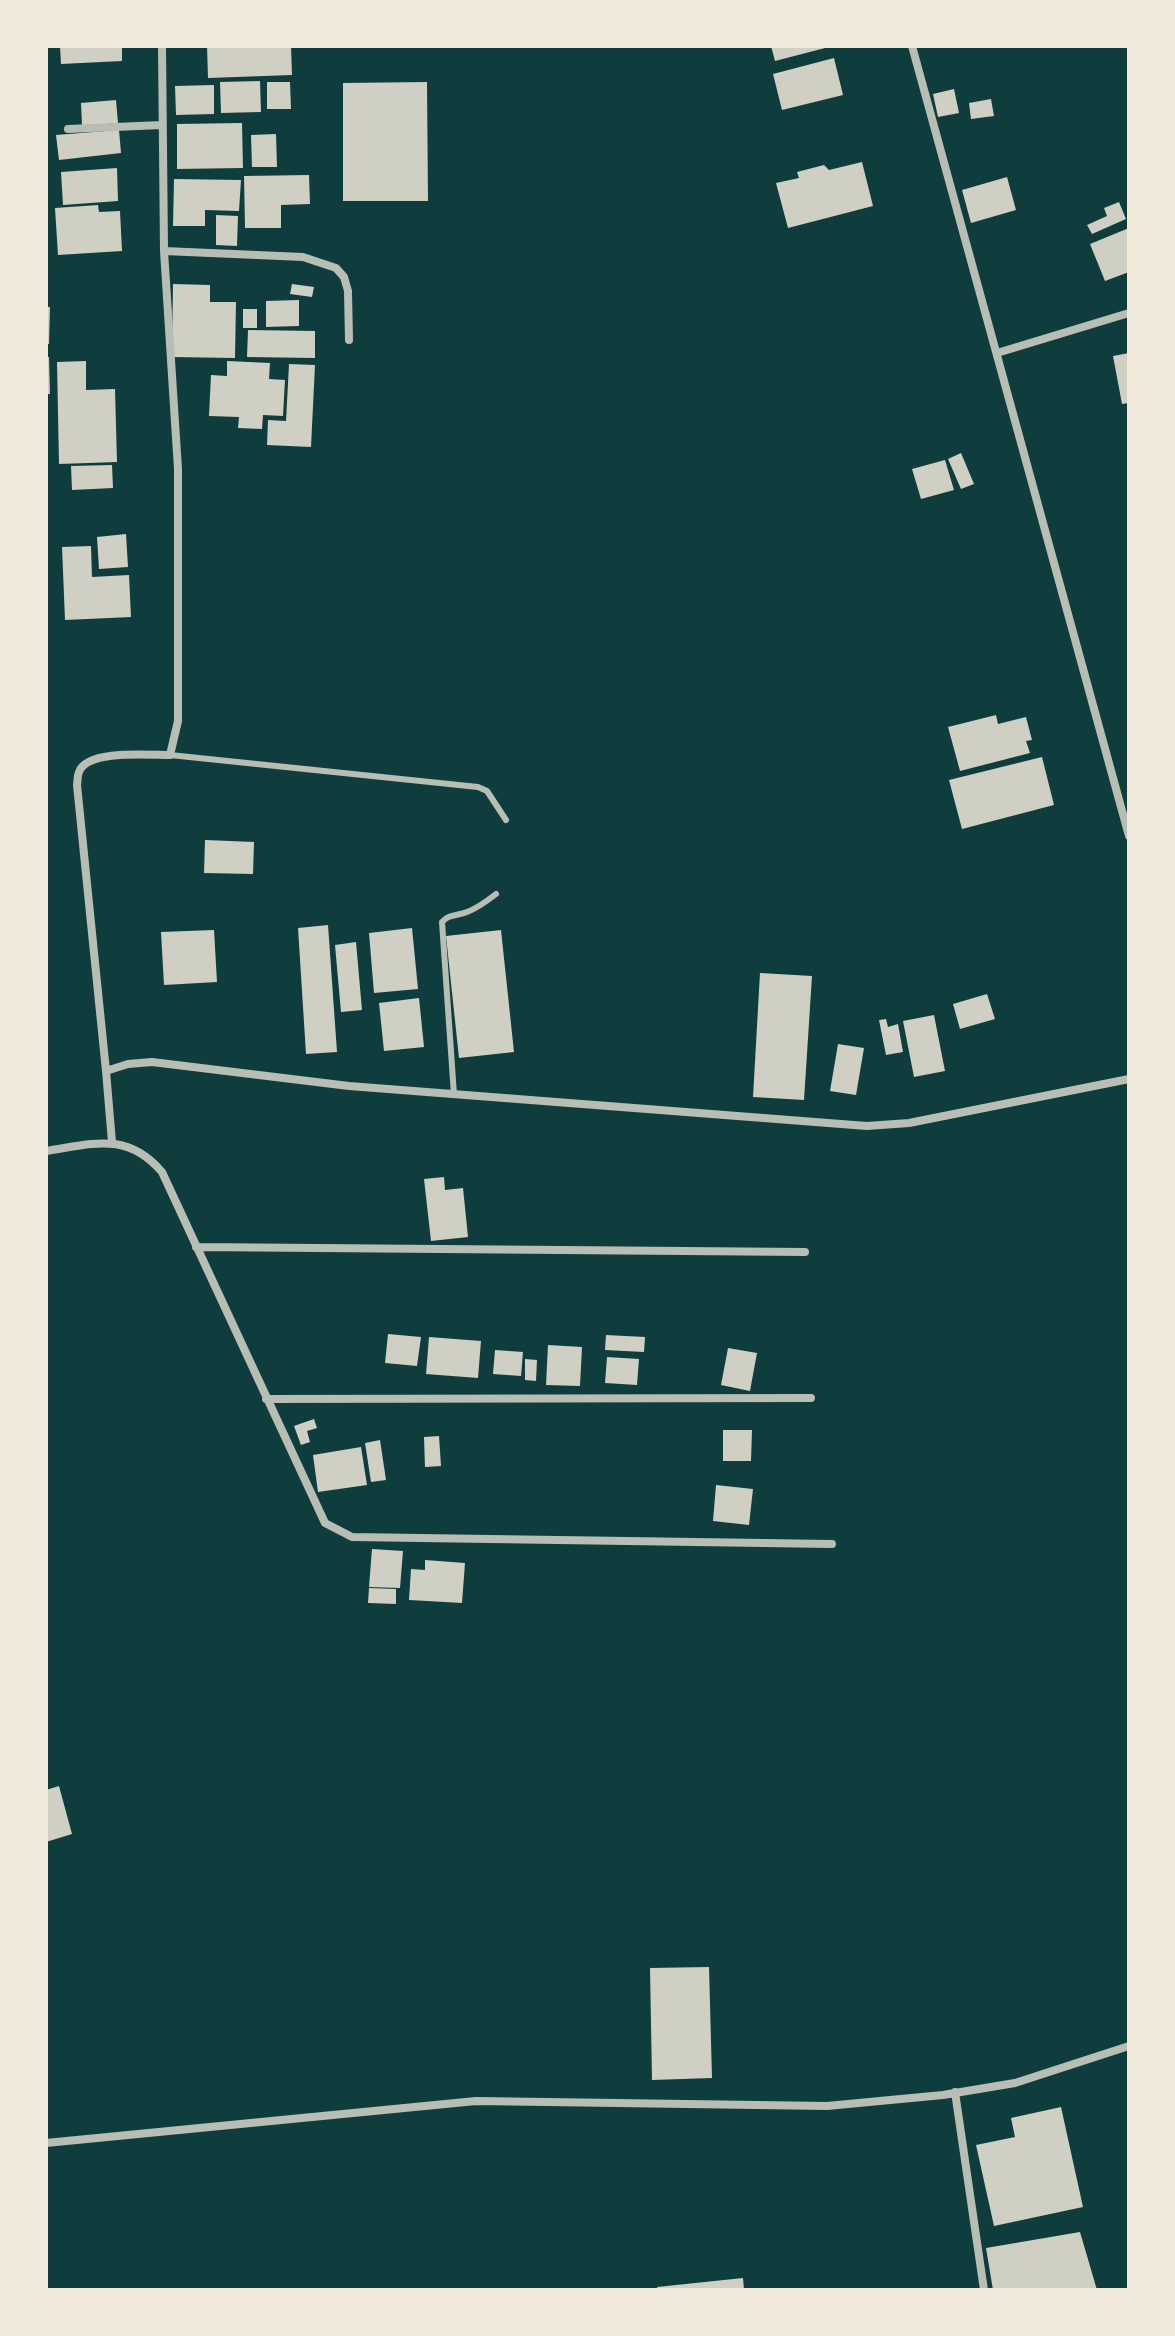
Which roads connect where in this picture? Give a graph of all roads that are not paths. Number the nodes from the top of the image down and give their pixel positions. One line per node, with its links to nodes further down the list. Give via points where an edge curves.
1 (162, 46): 3 (street)
2 (912, 46): 8 (street)
3 (162, 125): 4 (street); 5 (street)
4 (68, 129)
5 (164, 251): 7 (street, via 303,257 336,268 348,291); 9 (street, via 178,469 178,721)
6 (1129, 313): 8 (street)
7 (349, 340)
8 (997, 353): 11 (street)
9 (170, 755): 10 (lane, via 478,787 487,791); 13 (street, via 101,756 79,771)
10 (506, 820)
11 (1129, 836)
12 (496, 894): 15 (lane, via 442,922)
13 (106, 1071): 15 (street, via 152,1062); 16 (street)
14 (1129, 1079): 15 (street, via 909,1123 867,1126)
15 (454, 1095)
16 (112, 1142): 17 (street); 18 (street, via 151,1158)
17 (46, 1151)
18 (196, 1247): 19 (street); 21 (street)
19 (805, 1252)
20 (811, 1398): 21 (street)
21 (266, 1399): 22 (street, via 325,1523 352,1537)
22 (832, 1544)
23 (1129, 2046): 24 (street, via 1015,2083)
24 (955, 2092): 25 (street, via 827,2106 476,2101); 26 (street)
25 (46, 2143)
26 (984, 2290)

